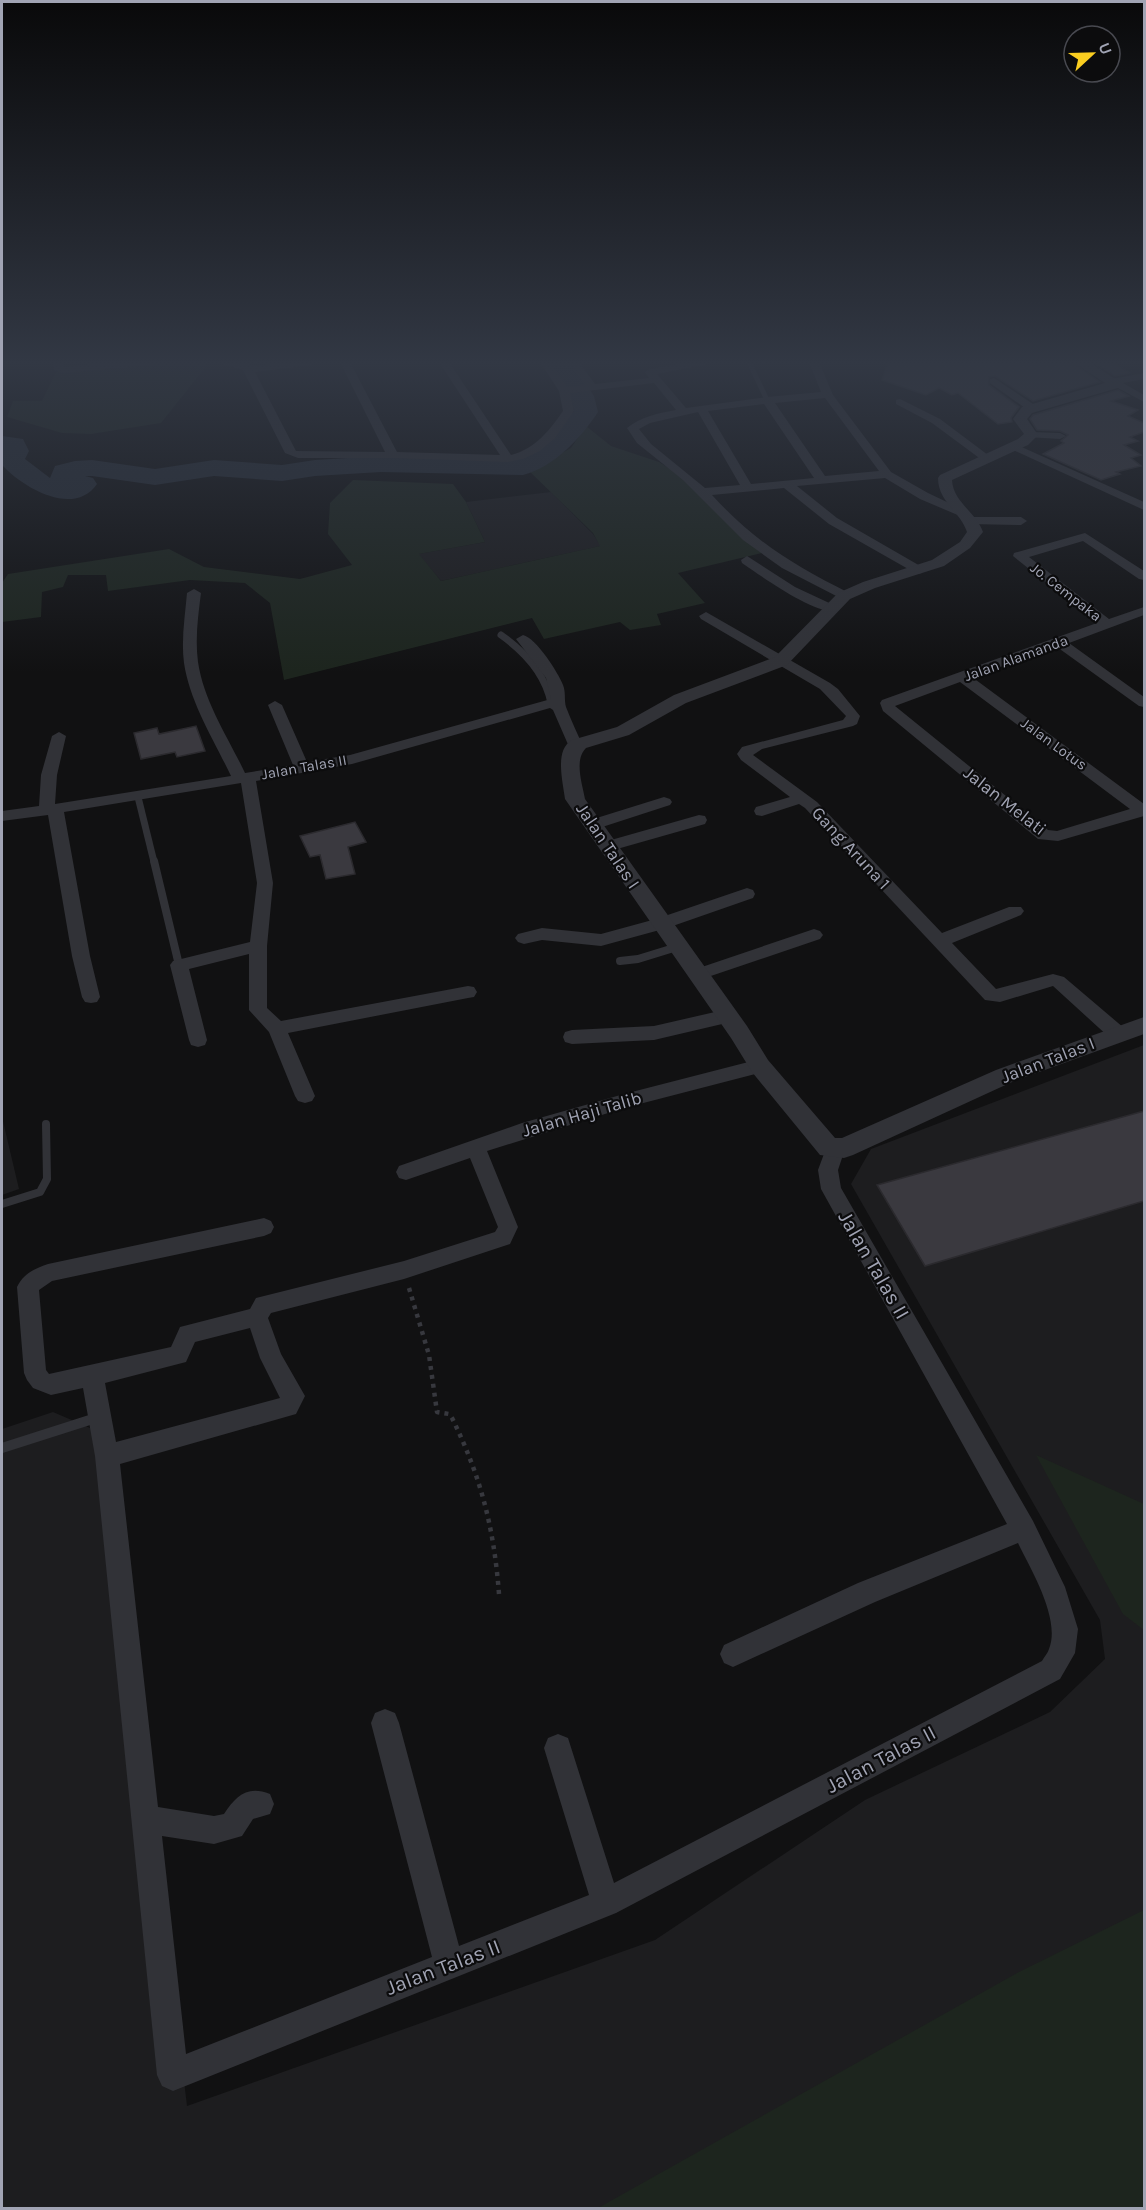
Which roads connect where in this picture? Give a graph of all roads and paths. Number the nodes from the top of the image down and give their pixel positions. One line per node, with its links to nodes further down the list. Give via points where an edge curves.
1 (672, 465): 11 (street)
2 (734, 465): 10 (street)
3 (812, 465): 8 (street)
4 (880, 465): 7 (street)
5 (971, 465): 13 (street, via 945,478 947,492)
6 (1054, 465): 12 (street)
7 (887, 474): 8 (street); 13 (street)
8 (822, 480): 9 (street)
9 (787, 484): 10 (street); 16 (street, via 833,521)
10 (748, 488): 11 (street)
11 (704, 492): 19 (street, via 735,527)
12 (1144, 507)
13 (969, 517): 14 (street); 16 (street, via 975,532 965,545 953,555)
14 (1021, 521)
15 (747, 560): 19 (street, via 790,590)
16 (917, 570): 19 (street, via 869,585)
17 (1144, 576): 22 (street, Jo. Cempaka, via 1085,537 1019,556)
18 (194, 593): 35 (street, via 192,671)
19 (839, 602): 26 (street)
20 (1143, 613): 22 (street, Jalan Alamanda)
21 (706, 616): 26 (street)
22 (1108, 624): 25 (street, Jalan Alamanda)
23 (501, 635): 30 (lane, via 533,664)
24 (523, 639): 30 (street, via 548,668 560,698)
25 (1059, 642): 27 (street, Jalan Alamanda); 29 (street)
26 (781, 661): 33 (street, via 680,699 623,731); 37 (street, Gang Aruna 1, via 833,692 853,716 848,723 745,752 746,757)
27 (963, 677): 28 (street, Jalan Alamanda); 41 (street, Jalan Lotus)
28 (887, 703): 41 (street, Jalan Melati, via 888,708 1044,835 1058,837)
29 (1144, 703)
30 (554, 704): 33 (street); 34 (street, Jalan Talas II)
31 (275, 705): 34 (street)
32 (59, 736): 39 (street, via 49,775)
33 (575, 746): 44 (street, Jalan Talas I, via 570,768 575,799)
34 (302, 769): 35 (street, Jalan Talas II)
35 (244, 778): 36 (street, Jalan Talas II); 52 (street, via 266,883)
36 (138, 797): 39 (street, Jalan Talas II); 55 (lane)
37 (802, 798): 40 (street); 51 (street, Gang Aruna 1)
38 (664, 802): 44 (street)
39 (51, 809): 42 (street, Jalan Talas II); 58 (street)
40 (762, 811)
41 (1144, 811)
42 (2, 816)
43 (699, 820): 45 (street)
44 (593, 825): 45 (street, Jalan Talas I)
45 (610, 846): 48 (street, Jalan Talas I)
46 (747, 894): 48 (street)
47 (1015, 911): 51 (street)
48 (661, 924): 50 (street, via 602,940 542,934); 53 (street, Jalan Talas I)
49 (814, 935): 56 (street)
50 (525, 938)
51 (939, 941): 62 (street, Gang Aruna 1, via 991,995 1058,981)
52 (258, 946): 55 (street); 61 (street, via 258,1010)
53 (677, 947): 54 (lane); 56 (street, Jalan Talas I)
54 (620, 961)
55 (179, 965): 64 (street)
56 (699, 974): 59 (street, Jalan Talas I)
57 (468, 992): 61 (street)
58 (92, 997)
59 (728, 1016): 63 (street, via 654,1033); 65 (street, Jalan Talas I)
60 (1144, 1024): 62 (street, Jalan Talas I)
61 (277, 1028): 66 (street)
62 (1118, 1033): 69 (street, Jalan Talas I, via 1004,1076)
63 (572, 1037)
64 (198, 1040)
65 (760, 1066): 68 (street, Jalan Haji Talib, via 624,1101); 69 (street, Jalan Talas I, via 822,1142)
66 (305, 1096)
67 (46, 1124): 71 (lane, via 47,1179 40,1192)
68 (476, 1148): 70 (street, Jalan Haji Talib); 73 (street, via 508,1232 495,1242)
69 (835, 1149): 79 (street, Jalan Talas II, via 828,1170 831,1189)
70 (406, 1173)
71 (2, 1204)
72 (264, 1227): 75 (street, via 48,1273 34,1280 28,1287 35,1373 41,1382 51,1385)
73 (404, 1270): 74 (street, via 268,1302); 80 (path, via 429,1355 437,1412 452,1418 488,1505)
74 (257, 1317): 75 (street, via 188,1334 178,1355); 78 (street, via 271,1358 293,1396 288,1407)
75 (92, 1376): 76 (street)
76 (99, 1417): 77 (lane); 78 (street)
77 (2, 1448)
78 (107, 1456): 85 (street)
79 (1024, 1529): 81 (street, via 867,1592); 86 (street, Jalan Talas II, via 1056,1596 1065,1629 1062,1653 1051,1670)
80 (499, 1594)
81 (733, 1654)
82 (385, 1723): 87 (street)
83 (558, 1748): 86 (street)
84 (260, 1804): 85 (street, via 244,1807 232,1826 214,1830)
85 (145, 1819): 87 (street, Jalan Talas II, via 173,2074)
86 (606, 1903): 87 (street, Jalan Talas II)
87 (449, 1964)

